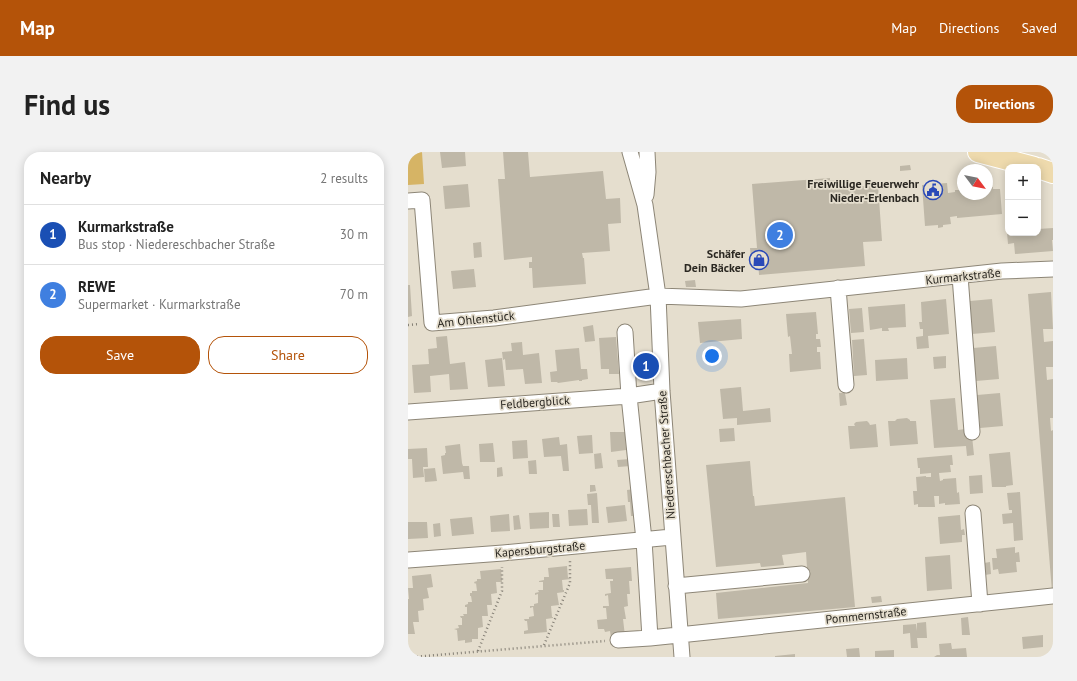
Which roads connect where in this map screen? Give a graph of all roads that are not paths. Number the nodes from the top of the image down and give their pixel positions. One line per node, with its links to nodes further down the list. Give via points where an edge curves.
1 (630, 152): 10 (street, Niedereschbacher Straße)
2 (647, 152): 7 (street, Niedereschbacher Straße)
3 (653, 152): 7 (street, Niedereschbacher Straße)
4 (978, 152): 5 (main road)
5 (1023, 164)
6 (1041, 169): 8 (main road)
7 (648, 172): 10 (street, Niedereschbacher Straße)
8 (1053, 173)
9 (408, 201): 14 (street, Am Ohlenstück, via 422,200 432,323 494,318)
10 (646, 206): 14 (street, Niedereschbacher Straße)
11 (1053, 269): 12 (street, Kurmarkstraße)
12 (960, 276): 13 (street, Kurmarkstraße); 20 (street)
13 (838, 288): 14 (street, Kurmarkstraße, via 740,299); 16 (street)
14 (658, 296): 17 (street, Niedereschbacher Straße)
15 (625, 332): 18 (street)
16 (846, 385)
17 (662, 391): 18 (street, Feldbergblick); 22 (street, Niedereschbacher Straße)
18 (629, 396): 19 (street, Feldbergblick); 23 (street)
19 (408, 412)
20 (972, 432)
21 (973, 513): 28 (street)
22 (672, 537): 23 (street, Kapersburgstraße); 26 (street, Niedereschbacher Straße)
23 (644, 540): 24 (street, Kapersburgstraße); 30 (street)
24 (408, 560)
25 (802, 574): 26 (street)
26 (676, 586): 29 (street, Niedereschbacher Straße)
27 (1053, 596): 28 (street, Pommernstraße)
28 (980, 604): 29 (street, Pommernstraße)
29 (680, 635): 30 (street, Pommernstraße); 32 (street, Niedereschbacher Straße)
30 (650, 638): 31 (street, Pommernstraße)
31 (618, 640)
32 (682, 657)

